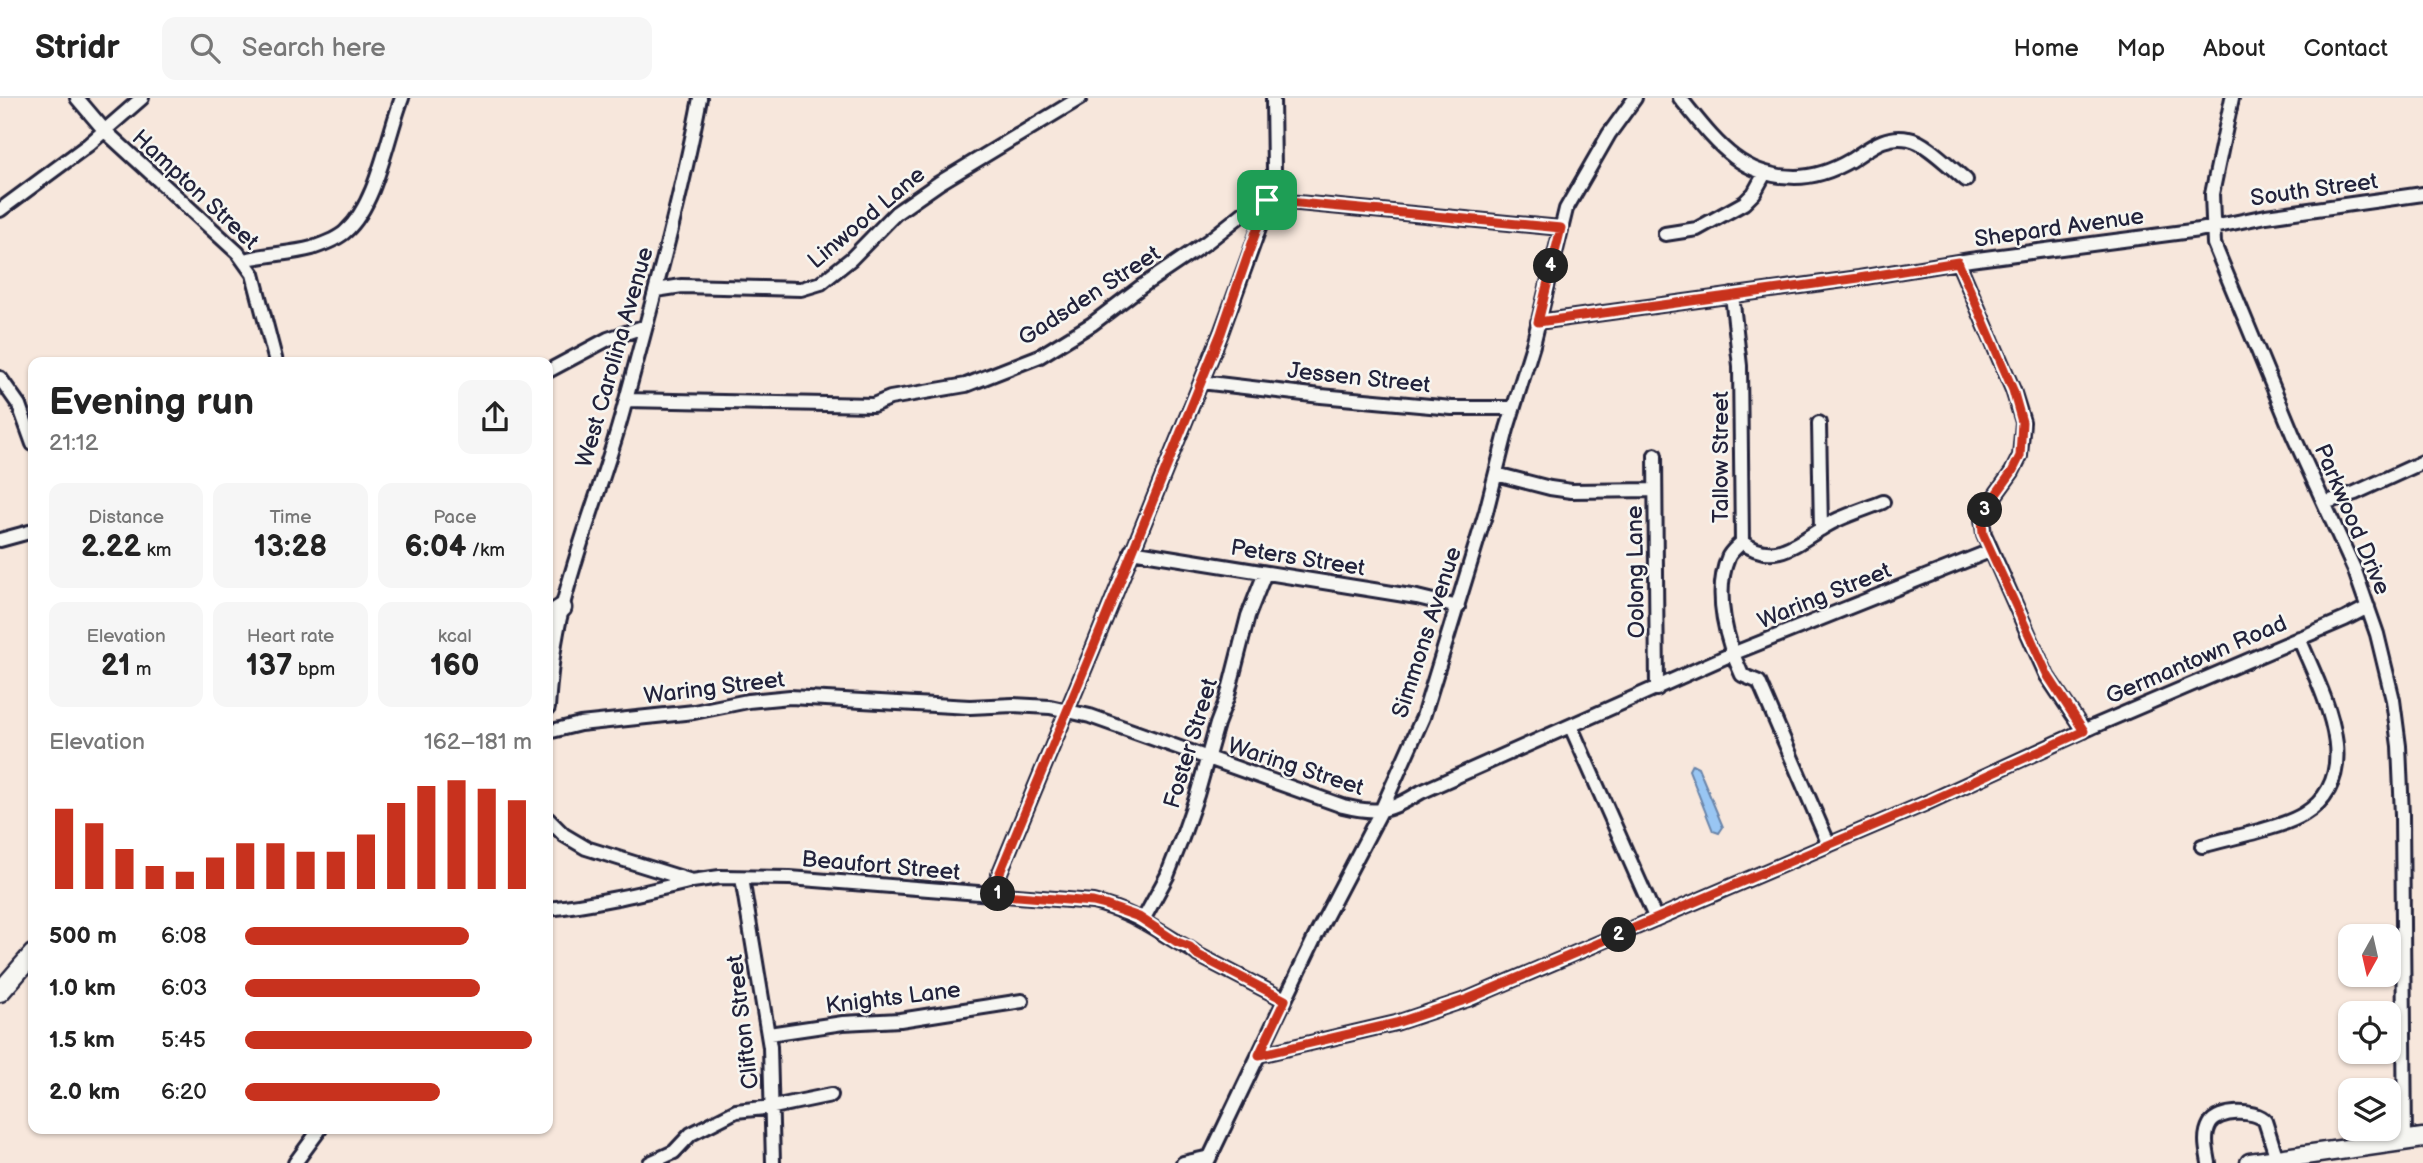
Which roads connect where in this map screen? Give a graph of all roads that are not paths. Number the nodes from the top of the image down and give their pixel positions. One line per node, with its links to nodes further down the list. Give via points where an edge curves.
1 (77, 98): 10 (street, Hampton Street)
2 (142, 98): 10 (street)
3 (402, 98): 19 (street, via 362,210 344,234 312,248)
4 (700, 98): 21 (street, West Carolina Avenue)
5 (1080, 98): 21 (street, Linwood Lane, via 907,205 821,283 801,289 682,286)
6 (1273, 98): 14 (street, via 1274,171)
7 (1634, 98): 16 (street, Simmons Avenue, via 1569,202)
8 (1680, 98): 11 (street, via 1728,153)
9 (2232, 98): 17 (street, Parkwood Drive, via 2212,194)
10 (104, 131): 15 (street); 19 (street, Hampton Street)
11 (1765, 173): 12 (street, via 1809,177 1894,138 1912,139); 18 (street, via 1744,203 1697,229)
12 (1966, 180)
13 (2423, 194): 17 (street, South Street)
14 (1267, 200): 16 (street); 28 (street); 29 (street, Gadsden Street, via 1040,356 965,385 873,405)
15 (0, 210)
16 (1561, 228): 23 (street, Simmons Avenue)
17 (2212, 228): 20 (street, Shepard Avenue); 38 (street, Parkwood Drive, via 2218,258)
18 (1665, 234)
19 (243, 260): 25 (street, Hampton Street, via 253,274)
20 (1958, 262): 22 (street, Shepard Avenue); 44 (street, via 2013,390 2022,422 2020,456 1982,519)
21 (656, 290): 24 (street, West Carolina Avenue)
22 (1732, 295): 23 (street, Shepard Avenue); 42 (street, Tallow Street, via 1740,366)
23 (1538, 322): 30 (street, Simmons Avenue)
24 (646, 326): 26 (street, via 608,339); 29 (street, West Carolina Avenue)
25 (275, 357)
26 (553, 368)
27 (0, 378): 32 (street, via 19,405)
28 (1200, 382): 30 (street, Jessen Street, via 1452,408); 43 (street)
29 (626, 400): 48 (street, West Carolina Avenue)
30 (1513, 408): 35 (street, Simmons Avenue)
31 (1819, 423): 39 (street)
32 (28, 430)
33 (1656, 455): 36 (street, Oolong Lane)
34 (2423, 462): 38 (street)
35 (1496, 474): 36 (street, via 1571,491); 46 (street, Simmons Avenue)
36 (1656, 490): 52 (street, Oolong Lane)
37 (1884, 502): 39 (street)
38 (2324, 503): 47 (street, Parkwood Drive)
39 (1821, 529): 42 (street, via 1783,550 1754,551)
40 (28, 532): 41 (street)
41 (0, 540)
42 (1742, 542): 51 (street, Tallow Street, via 1728,556 1722,577)
43 (1131, 551): 45 (street, Peters Street); 53 (street)
44 (1990, 551): 51 (street, Waring Street); 56 (street, via 2048,676)
45 (1265, 573): 46 (street, Peters Street); 57 (street, Foster Street)
46 (1458, 607): 58 (street, Simmons Avenue, via 1423,717)
47 (2368, 607): 49 (street, Germantown Road); 77 (street, Parkwood Drive, via 2389,677 2399,746)
48 (555, 612): 50 (street, West Carolina Avenue)
49 (2299, 638): 56 (street, Germantown Road); 61 (street, via 2335,735 2336,769 2330,785 2306,813 2292,820)
50 (553, 645)
51 (1732, 654): 52 (street, Waring Street); 60 (street, via 1742,675 1759,682)
52 (1657, 689): 54 (street, Waring Street)
53 (1068, 710): 55 (street, Waring Street, via 790,697); 57 (street, Waring Street); 64 (street)
54 (1571, 727): 58 (street, Waring Street); 66 (street)
55 (553, 731)
56 (2084, 731): 60 (street, Germantown Road)
57 (1207, 759): 58 (street, Waring Street, via 1343,806); 67 (street, Foster Street, via 1175,856)
58 (1381, 811): 70 (street, Simmons Avenue)
59 (553, 824): 63 (street, Beaufort Street, via 586,848)
60 (1829, 845): 66 (street, Germantown Road)
61 (2202, 846)
62 (742, 877): 63 (street, Beaufort Street); 64 (street, Beaufort Street); 72 (street, Clifton Street)
63 (692, 881): 65 (street)
64 (991, 894): 67 (street, Beaufort Street, via 1093,902)
65 (553, 908)
66 (1656, 919): 73 (street, Germantown Road, via 1443,1009)
67 (1143, 920): 70 (street, Beaufort Street)
68 (28, 960): 69 (street)
69 (0, 992)
70 (1285, 1000): 73 (street, Simmons Avenue)
71 (1022, 1001): 72 (street, Knights Lane)
72 (769, 1034): 75 (street, Clifton Street)
73 (1259, 1055): 79 (street, Simmons Avenue)
74 (831, 1096): 75 (street)
75 (773, 1107): 81 (street, via 728,1114); 82 (street, Clifton Street)
76 (316, 1134): 80 (street)
77 (2414, 1140): 78 (street)
78 (2277, 1159): 84 (street, via 2265,1121 2249,1112 2212,1120 2206,1141); 85 (street)
79 (1209, 1160): 83 (street)
80 (295, 1163)
81 (650, 1163)
82 (773, 1163)
83 (1183, 1163)
84 (2209, 1163)
85 (2250, 1163)

